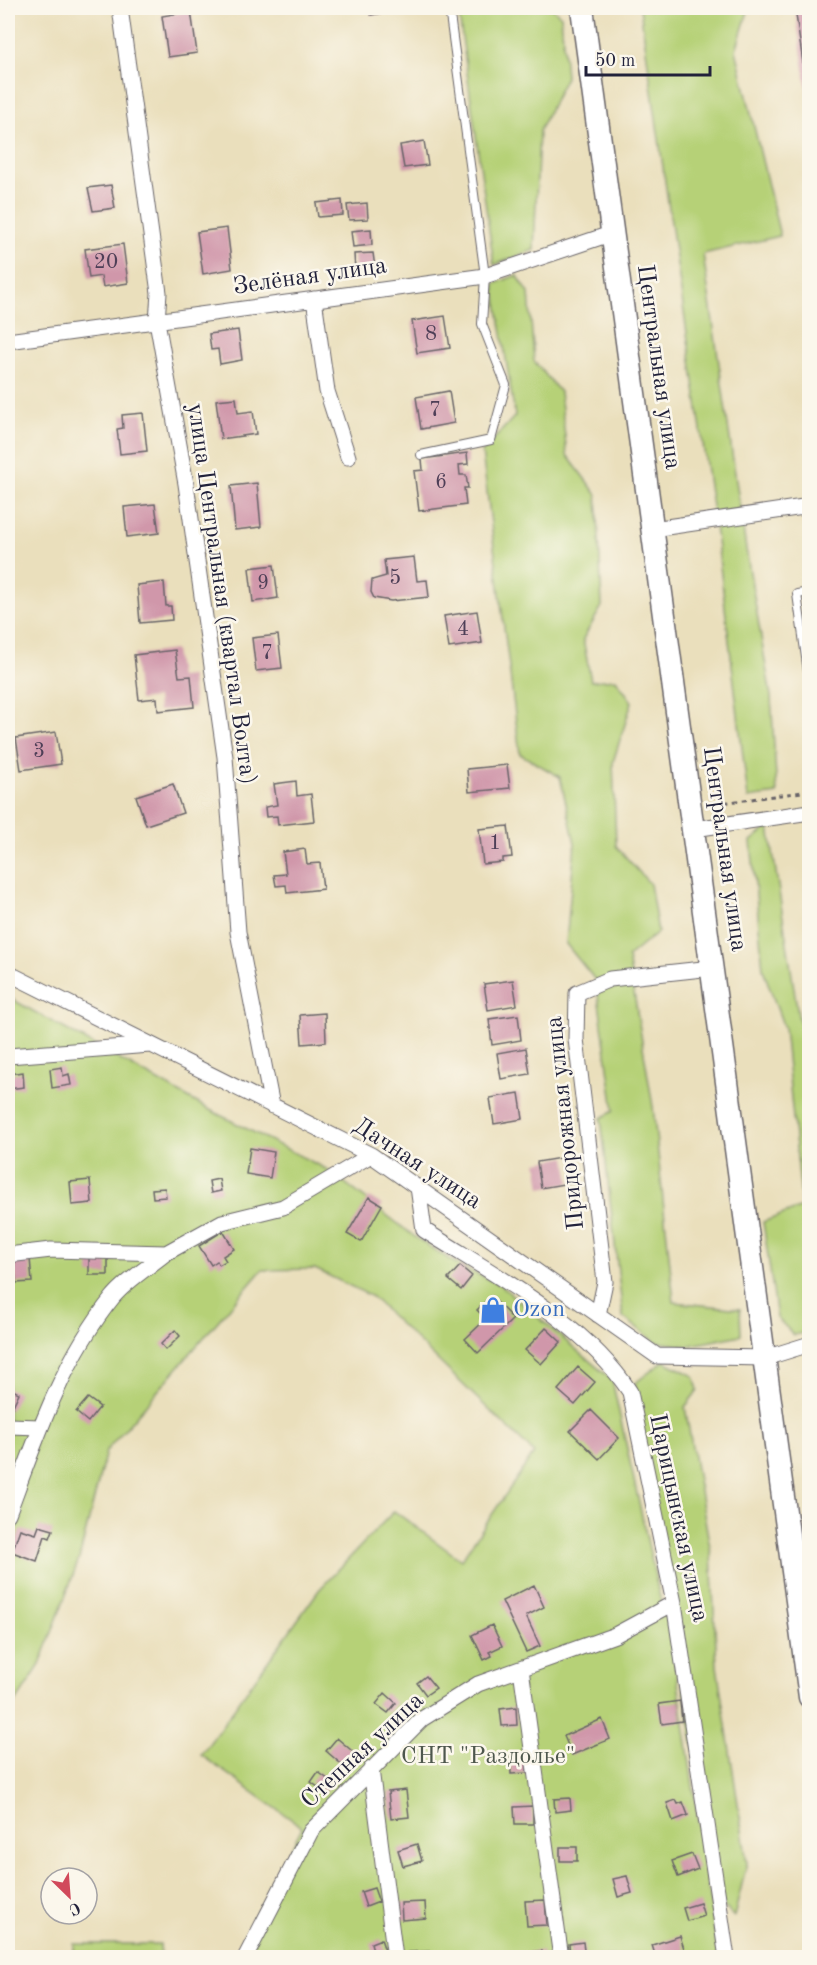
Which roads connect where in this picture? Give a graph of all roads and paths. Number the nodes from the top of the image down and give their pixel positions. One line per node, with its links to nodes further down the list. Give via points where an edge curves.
1 (120, 8): 7 (street, улица Центральная (квартал Волта), via 159,293)
2 (449, 8): 5 (lane)
3 (582, 8): 4 (street, Центральная улица)
4 (613, 233): 5 (street, Зелёная улица); 12 (street, Центральная улица)
5 (485, 276): 6 (street, Зелёная улица); 9 (lane, via 482,324 506,386 491,440)
6 (314, 299): 7 (street, Зелёная улица); 10 (street, via 327,391)
7 (156, 321): 8 (street, Зелёная улица); 23 (street, улица Центральная (квартал Волта), via 186,484 225,758 238,932)
8 (8, 341)
9 (421, 455)
10 (348, 457)
11 (810, 506): 12 (street)
12 (653, 529): 16 (street, Центральная улица)
13 (810, 592): 14 (lane, via 797,594)
14 (810, 686)
15 (810, 791): 16 (path)
16 (691, 807): 18 (street, Центральная улица)
17 (810, 812): 18 (street)
18 (694, 830): 19 (street, Центральная улица)
19 (712, 968): 28 (street, Придорожная улица, via 610,979 577,993 576,1039 605,1282); 30 (street, Центральная улица)
20 (8, 973): 21 (street, Дачная улица)
21 (150, 1045): 22 (street); 23 (street, Дачная улица)
22 (8, 1056)
23 (272, 1106): 24 (street, Дачная улица)
24 (371, 1155): 25 (street, Дачная улица); 26 (street, via 284,1207 222,1222)
25 (418, 1187): 28 (street, Дачная улица); 34 (street, Царицынская улица, via 424,1230 517,1289 615,1367 630,1392)
26 (166, 1253): 27 (street, via 51,1251); 32 (street, via 114,1295 74,1354)
27 (8, 1255)
28 (598, 1315): 30 (street, Дачная улица, via 657,1356)
29 (810, 1344): 30 (street, Дачная улица)
30 (765, 1358): 36 (street, Центральная улица)
31 (8, 1426): 32 (street)
32 (41, 1426): 33 (street)
33 (8, 1514)
34 (674, 1603): 35 (street, Степная улица, via 615,1635); 41 (street, Царицынская улица)
35 (521, 1668): 37 (street, Степная улица, via 478,1684 422,1719); 40 (street)
36 (810, 1697)
37 (371, 1769): 38 (street, Степная улица, via 312,1831); 39 (street)
38 (244, 1958)
39 (395, 1958)
40 (561, 1958)
41 (727, 1958)

